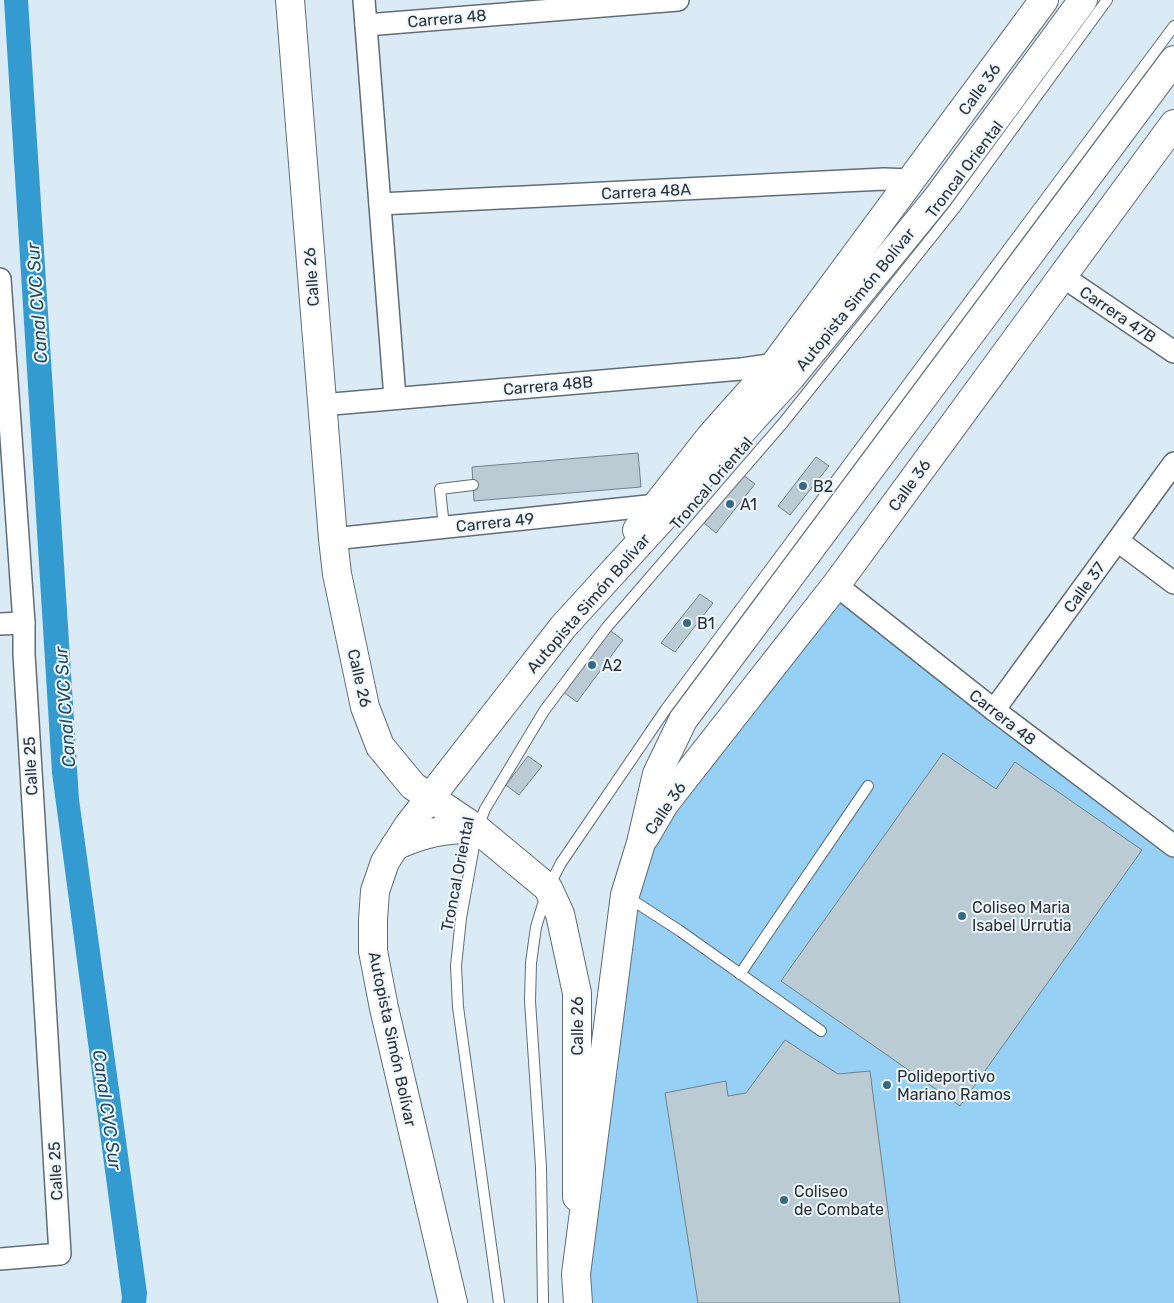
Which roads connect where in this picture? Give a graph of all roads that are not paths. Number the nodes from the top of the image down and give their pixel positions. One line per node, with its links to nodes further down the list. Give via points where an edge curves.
1 (290, 0): 18 (main road, Calle 26)
2 (364, 0): 7 (street)
3 (678, 0): 7 (street, Carrera 48)
4 (1044, 0): 11 (main road, Calle 36)
5 (1083, 0): 30 (main road, Autopista Simón Bolívar, via 938,197 791,377)
6 (1107, 0): 34 (lane, Troncal Oriental, via 955,208 783,423 607,627 544,711 485,809)
7 (366, 24): 12 (street)
8 (1174, 26): 38 (lane, via 666,708 561,863)
9 (1174, 60): 35 (main road, via 683,720 657,774)
10 (1174, 124): 13 (main road, Calle 36)
11 (912, 180): 12 (street, Carrera 48A); 16 (main road, Calle 36)
12 (380, 204): 17 (street)
13 (1062, 276): 15 (street, Carrera 47B); 27 (main road, Calle 36)
14 (0, 279): 19 (street, Calle 25)
15 (1174, 352)
16 (775, 364): 17 (street, Carrera 48B); 22 (main road, Calle 36)
17 (395, 398): 18 (street, Carrera 48B)
18 (321, 405): 24 (main road, Calle 26)
19 (6, 447): 28 (street, Calle 25)
20 (1174, 463): 25 (street, Calle 37)
21 (473, 485): 23 (lane, via 440,489)
22 (657, 504): 23 (street, Carrera 49); 30 (main road, Calle 36)
23 (444, 527): 24 (street, Carrera 49)
24 (332, 539): 33 (main road, Calle 26, via 365,707 380,746 413,786)
25 (1118, 541): 26 (street); 31 (street, Calle 37)
26 (1174, 583)
27 (836, 585): 31 (street, Carrera 48); 35 (main road, Calle 36, via 665,803)
28 (24, 623): 29 (street); 42 (street, Calle 25, via 60,1254)
29 (0, 624)
30 (563, 627): 33 (main road, Autopista Simón Bolívar)
31 (994, 710): 37 (street, Carrera 48)
32 (868, 786): 40 (lane)
33 (430, 798): 34 (main road, Calle 26); 36 (main road, Autopista Simón Bolívar)
34 (478, 829): 36 (main road, via 435,831); 38 (main road, Calle 26); 45 (lane, Troncal Oriental, via 461,918 456,966 458,1007)
35 (641, 843): 39 (main road)
36 (395, 846): 44 (main road, Autopista Simón Bolívar, via 385,862 375,891 373,951)
37 (1174, 846)
38 (548, 888): 43 (main road, Calle 26, via 560,914 577,993); 46 (lane, via 536,928 530,1001 541,1167)
39 (625, 895): 40 (lane); 43 (main road)
40 (740, 974): 41 (lane)
41 (821, 1031)
42 (0, 1259)
43 (576, 1274): 47 (main road)
44 (453, 1303)
45 (499, 1303)
46 (543, 1303)
47 (578, 1303)

